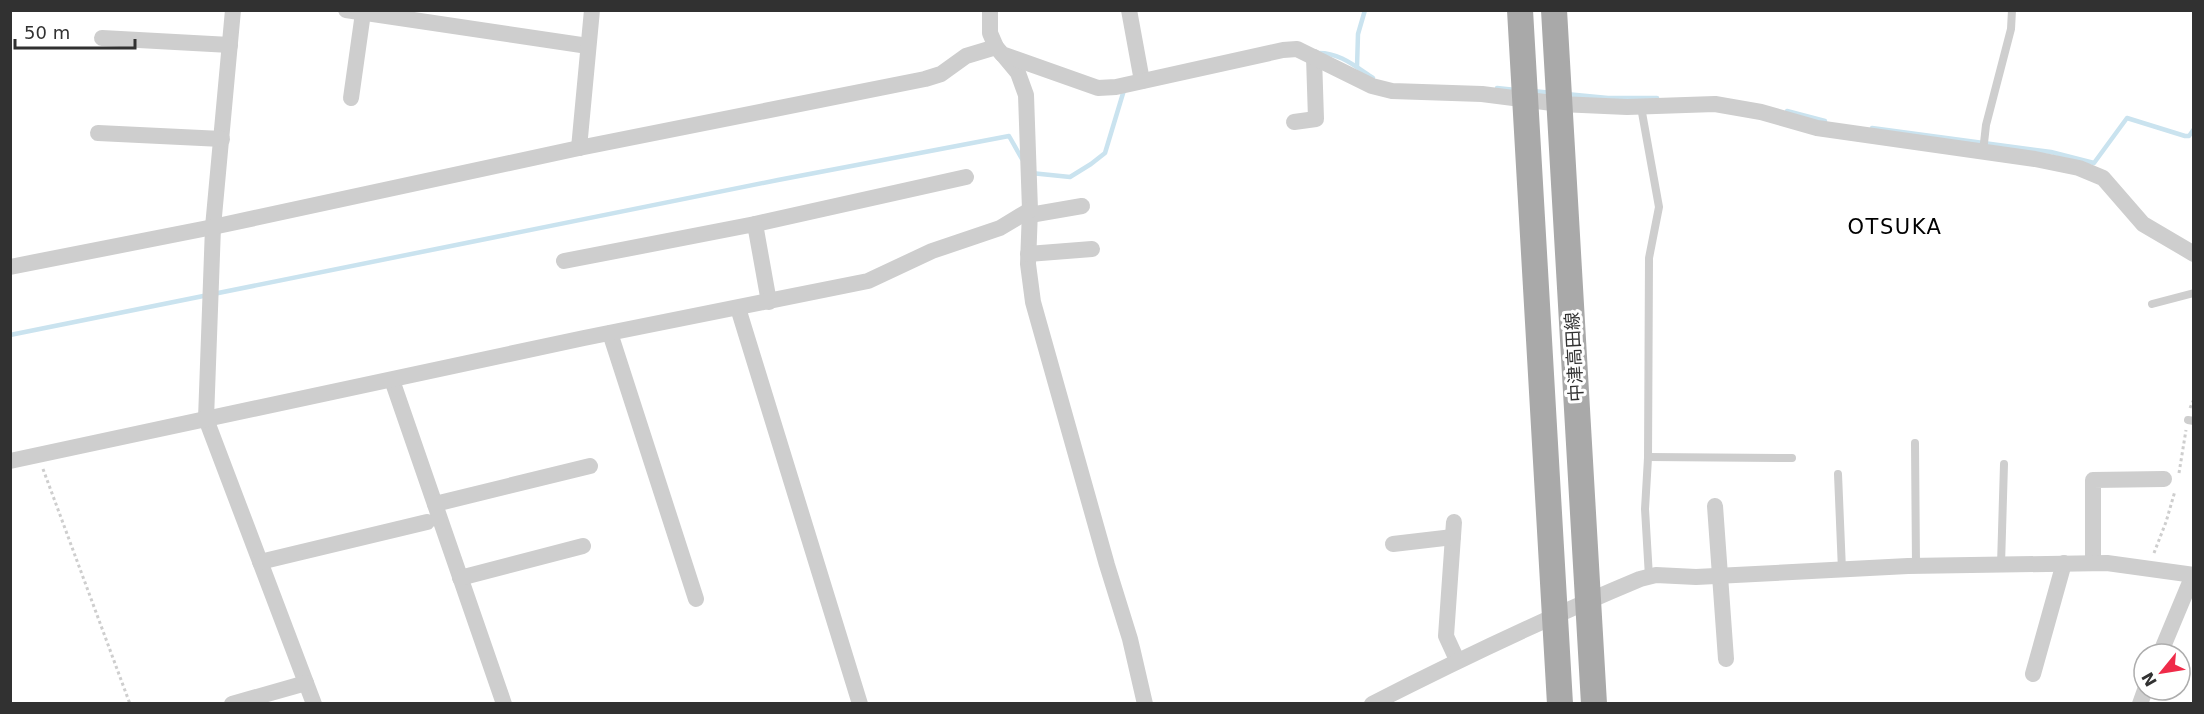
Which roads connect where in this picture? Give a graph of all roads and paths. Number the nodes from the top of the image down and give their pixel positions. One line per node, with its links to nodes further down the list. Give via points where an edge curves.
1 (233, 10): 10 (street)
2 (592, 10): 11 (street)
3 (990, 10): 12 (street, via 990,33)
4 (1129, 10): 15 (street)
5 (1520, 10): 18 (main road, 中津高田線)
6 (1554, 10): 19 (main road, 中津高田線)
7 (2012, 10): 25 (lane)
8 (355, 12): 11 (street); 17 (street)
9 (102, 38): 10 (street)
10 (230, 45): 23 (street)
11 (588, 46): 24 (street)
12 (999, 50): 14 (street); 16 (street, via 1018,73); 24 (street, via 972,53 941,74 925,79)
13 (1314, 57): 15 (street, via 1297,50 1283,50); 18 (street, via 1372,86 1392,91 1482,94); 21 (street, via 1316,119)
14 (1045, 69): 15 (street, via 1098,88); 16 (street)
15 (1142, 81)
16 (1026, 95): 28 (street)
17 (351, 98)
18 (1526, 100): 19 (street); 69 (main road, 中津高田線)
19 (1560, 104): 20 (street); 68 (main road, 中津高田線)
20 (1641, 107): 25 (street, via 1740,107 1817,128); 45 (lane, via 1659,207 1649,258)
21 (1294, 122)
22 (98, 133): 23 (street)
23 (222, 139): 30 (street)
24 (579, 148): 30 (street)
25 (1983, 152): 33 (street, via 2044,160 2096,174 2144,224)
26 (966, 177): 29 (street)
27 (1082, 206): 28 (street)
28 (1030, 212): 32 (street); 37 (street, via 868,281)
29 (754, 224): 34 (street); 37 (street)
30 (213, 228): 35 (street); 42 (street)
31 (1092, 249): 32 (street)
32 (1028, 254): 80 (street, via 1039,324 1130,639)
33 (2193, 254)
34 (564, 261)
35 (10, 267)
36 (2193, 294): 38 (lane)
37 (769, 302): 39 (street)
38 (2152, 304)
39 (738, 308): 40 (street); 79 (street)
40 (610, 333): 41 (street); 67 (street)
41 (392, 380): 42 (street); 52 (street)
42 (206, 419): 44 (street); 57 (street)
43 (1915, 443): 61 (lane)
44 (38, 454): 47 (street); 75 (path)
45 (1648, 457): 46 (lane); 65 (lane, via 1645,509)
46 (1792, 458)
47 (10, 460)
48 (2004, 464): 60 (lane)
49 (590, 466): 52 (street)
50 (1838, 474): 62 (lane)
51 (2164, 479): 59 (street, via 2093,480)
52 (435, 504): 66 (street)
53 (1715, 506): 64 (street)
54 (427, 522): 57 (street)
55 (1393, 544): 72 (street, via 1454,530 1446,636)
56 (583, 546): 66 (street)
57 (260, 562): 74 (street)
58 (2064, 563): 59 (street); 60 (street); 73 (street)
59 (2093, 563): 63 (street, via 2135,565)
60 (2001, 565): 61 (street)
61 (1916, 566): 62 (street)
62 (1842, 570): 64 (street)
63 (2193, 575): 70 (street)
64 (1720, 576): 65 (street); 71 (street)
65 (1649, 577): 68 (street)
66 (460, 578): 78 (street)
67 (696, 599)
68 (1588, 600): 69 (street); 83 (main road, 中津高田線)
69 (1555, 614): 72 (street); 82 (main road, 中津高田線)
70 (2165, 642)
71 (1726, 658)
72 (1457, 660): 81 (street)
73 (2033, 674)
74 (306, 683): 76 (street); 77 (street)
75 (130, 704)
76 (232, 704)
77 (314, 704)
78 (504, 704)
79 (860, 704)
80 (1145, 704)
81 (1372, 704)
82 (1560, 704)
83 (1594, 704)

